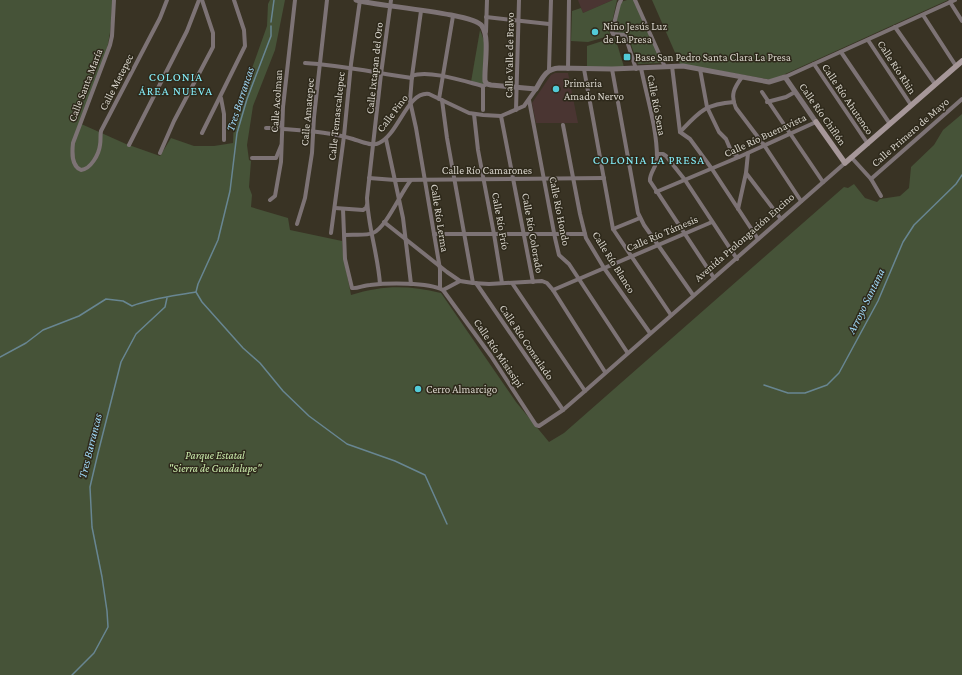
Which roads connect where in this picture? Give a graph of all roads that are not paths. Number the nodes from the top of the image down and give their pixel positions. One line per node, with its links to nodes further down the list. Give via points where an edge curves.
1 (114, 0): 92 (street, Calle Santa María, via 110,45 73,143 75,165 77,169)
2 (167, 0): 92 (street, Calle Metepec, via 101,131 98,154)
3 (200, 0): 81 (street); 84 (street, via 213,33 213,46)
4 (234, 0): 53 (street, via 244,30 245,46)
5 (295, 0): 66 (street, Calle Acolman)
6 (327, 0): 30 (street, Calle Amatepec)
7 (358, 0): 16 (street); 35 (street, Calle Temascaltepec)
8 (487, 0): 20 (street)
9 (519, 0): 21 (street, Calle Valle de Bravo)
10 (550, 0): 23 (street)
11 (569, 0): 36 (street)
12 (621, 0): 39 (street, Calle Río Sena, via 612,33 625,34)
13 (635, 0): 34 (street)
14 (955, 0): 15 (street)
15 (950, 2): 18 (street); 22 (street)
16 (391, 3): 17 (street); 42 (street, Calle Ixtapan del Oro)
17 (421, 11): 19 (street); 45 (street)
18 (922, 15): 24 (street); 33 (street)
19 (453, 16): 25 (street, via 479,23); 43 (street)
20 (486, 17): 21 (street); 25 (street)
21 (518, 21): 23 (street); 49 (street, Calle Valle de Bravo)
22 (962, 21)
23 (550, 24): 41 (street)
24 (895, 27): 26 (street); 47 (street)
25 (485, 39): 48 (street)
26 (868, 40): 27 (street); 60 (street, Calle Río Rhin)
27 (841, 52): 31 (street); 68 (street)
28 (962, 61): 33 (main road, Avenida Prolongación Encino)
29 (305, 63): 30 (street)
30 (320, 64): 35 (street); 72 (street, Calle Amatepec)
31 (814, 64): 44 (street); 80 (street, Calle Río Ahutenco)
32 (672, 66): 34 (street); 40 (street); 73 (street)
33 (956, 66): 47 (main road, Avenida Prolongación Encino)
34 (665, 67): 39 (street)
35 (351, 69): 42 (street); 76 (street, Calle Temascaltepec)
36 (568, 69): 37 (street); 41 (street)
37 (584, 69): 38 (street); 95 (street)
38 (612, 69): 39 (street); 116 (street)
39 (638, 69): 86 (street, Calle Río Sena, via 654,129)
40 (700, 69): 46 (street); 61 (street)
41 (548, 72): 50 (street, Calle Pino)
42 (381, 74): 45 (street); 82 (street, Calle Ixtapan del Oro)
43 (444, 76): 45 (street, via 417,74); 48 (street); 55 (street)
44 (785, 76): 46 (street, via 769,82); 52 (street, Calle Río Chiflón)
45 (412, 77): 59 (street)
46 (742, 77): 57 (street, via 734,89)
47 (935, 84): 60 (main road, Avenida Prolongación Encino)
48 (485, 85): 49 (street); 62 (street)
49 (518, 88): 50 (street); 63 (street, Calle Valle de Bravo)
50 (536, 89): 56 (street, Calle Pino)
51 (762, 92): 58 (street)
52 (796, 92): 58 (street); 67 (street, Calle Río Chiflón)
53 (221, 97): 74 (street); 78 (street)
54 (962, 99): 96 (street, Calle Primero de Mayo)
55 (441, 100): 59 (street, Calle Pino, via 425,94 417,96); 64 (street, Calle Pino); 103 (street, Calle Río Consulado)
56 (529, 100): 63 (street, Calle Pino); 99 (street, Calle Río Hondo)
57 (734, 102): 61 (street); 83 (street)
58 (767, 102): 75 (street)
59 (410, 104): 77 (street, Calle Pino); 97 (street, Calle Río Lerma)
60 (911, 105): 68 (main road, Avenida Prolongación Encino)
61 (707, 107): 73 (street); 87 (street, via 732,153)
62 (483, 110)
63 (516, 110): 65 (street, Calle Pino)
64 (474, 114): 65 (street, Calle Pino); 104 (street, Calle Río Frío)
65 (502, 116): 98 (street, Calle Río Colorado)
66 (283, 120): 70 (street, via 278,128); 71 (street, Calle Acolman)
67 (816, 122): 75 (street, Calle Río Buenavista); 90 (main road, Calle Río Chiflón)
68 (890, 124): 80 (main road, Avenida Prolongación Encino)
69 (563, 125): 100 (street, Calle Río Blanco)
70 (266, 128)
71 (283, 129): 72 (street); 79 (street, Calle Acolman)
72 (314, 131): 76 (street); 120 (street, Calle Amatepec, via 308,178)
73 (680, 132): 91 (street, via 690,139)
74 (202, 133)
75 (790, 134): 83 (street, Calle Río Buenavista); 106 (street)
76 (344, 136): 82 (street); 113 (street, Calle Temascaltepec)
77 (386, 139): 82 (street, Calle Pino); 101 (street)
78 (224, 140)
79 (282, 144): 89 (street, via 276,158); 110 (street, Calle Acolman, via 274,197)
80 (868, 144): 88 (main road, Avenida Prolongación Encino)
81 (130, 145)
82 (374, 145): 94 (street, Calle Ixtapan del Oro)
83 (764, 145): 85 (street, Calle Río Buenavista); 111 (street)
84 (160, 153)
85 (748, 153): 87 (street, Calle Río Buenavista); 93 (street)
86 (657, 154): 105 (street, via 666,156); 107 (street, via 649,180)
87 (739, 157): 91 (street, Calle Río Buenavista)
88 (851, 157): 90 (main road, Avenida Prolongación Encino); 96 (street, Calle Primero de Mayo)
89 (252, 158)
90 (845, 163): 106 (street, Avenida Prolongación Encino)
91 (712, 169): 105 (street, Calle Río Buenavista); 114 (street)
92 (83, 170)
93 (746, 173): 114 (street); 117 (street)
94 (369, 178): 101 (street, Calle Río Camarones); 112 (street, Calle Ixtapan del Oro)
95 (604, 178): 100 (street, Calle Río Camarones); 121 (street)
96 (871, 178): 108 (street, Calle Primero de Mayo)
97 (425, 179): 102 (street, Calle Río Camarones); 103 (street, Calle Río Camarones); 126 (street, Calle Río Lerma)
98 (514, 179): 99 (street, Calle Río Camarones); 104 (street, Calle Río Camarones); 124 (street, Calle Río Colorado)
99 (544, 179): 100 (street, Calle Río Camarones); 129 (street, Calle Río Hondo)
100 (574, 179): 130 (street, Calle Río Blanco)
101 (395, 180): 102 (street, Calle Río Camarones); 109 (street)
102 (411, 180): 109 (street)
103 (454, 180): 104 (street, Calle Río Camarones); 127 (street, Calle Río Consulado)
104 (484, 180): 128 (street, Calle Río Frío)
105 (685, 180): 107 (street, Calle Río Buenavista); 119 (street)
106 (823, 182): 111 (street, Avenida Prolongación Encino)
107 (656, 192): 131 (street)
108 (881, 196)
109 (398, 199): 118 (street); 132 (street)
110 (270, 200)
111 (801, 201): 117 (street, Avenida Prolongación Encino)
112 (367, 203): 115 (street, via 363,210); 123 (street, Calle Ixtapan del Oro)
113 (335, 208): 115 (street); 122 (street, Calle Temascaltepec)
114 (738, 208): 133 (street)
115 (343, 209): 125 (street)
116 (640, 218): 121 (street); 134 (street)
117 (781, 219): 133 (street, Avenida Prolongación Encino)
118 (384, 222): 123 (street); 132 (street)
119 (712, 222): 131 (street, Calle Río Támesis); 136 (street)
120 (297, 224)
121 (613, 228): 135 (street)
122 (331, 233)
123 (372, 233): 125 (street); 146 (street, Calle Ixtapan del Oro)
124 (524, 233): 128 (street); 129 (street); 142 (street, Calle Río Colorado)
125 (345, 234): 146 (street, via 345,259 352,288)
126 (434, 234): 127 (street); 137 (street, Calle Río Lerma)
127 (463, 234): 128 (street); 143 (street, Calle Río Consulado)
128 (494, 234): 144 (street, Calle Río Frío)
129 (554, 234): 130 (street); 140 (street, Calle Río Hondo, via 560,255)
130 (585, 234): 138 (street, Calle Río Blanco)
131 (684, 234): 134 (street, Calle Río Támesis); 139 (street)
132 (405, 238): 137 (street); 147 (street)
133 (758, 239): 136 (street, Avenida Prolongación Encino)
134 (658, 245): 135 (street, Calle Río Támesis); 150 (street)
135 (631, 256): 138 (street, Calle Río Támesis); 151 (street)
136 (737, 258): 139 (street, Avenida Prolongación Encino)
137 (439, 264): 141 (street); 148 (street, Calle Río Lerma)
138 (604, 268): 140 (street, Calle Río Támesis); 152 (street, Calle Río Blanco)
139 (714, 278): 150 (street, Avenida Prolongación Encino)
140 (578, 279): 149 (street, Calle Río Támesis); 153 (street, Calle Río Hondo)
141 (460, 281): 143 (street); 148 (street)
142 (533, 282): 145 (street); 149 (street, Calle Río Colorado, via 544,282)
143 (474, 283): 144 (street); 156 (street, Calle Río Consulado)
144 (502, 283): 145 (street)
145 (512, 283): 155 (street)
146 (380, 284): 147 (street)
147 (410, 284): 148 (street)
148 (442, 289): 157 (street, Calle Río Misissipi)
149 (554, 290): 154 (street)
150 (693, 295): 151 (street, Avenida Prolongación Encino)
151 (671, 315): 152 (street, Avenida Prolongación Encino)
152 (650, 333): 153 (street, Avenida Prolongación Encino)
153 (627, 352): 154 (street, Avenida Prolongación Encino)
154 (605, 372): 155 (street, Avenida Prolongación Encino)
155 (585, 391): 156 (street, Avenida Prolongación Encino)
156 (562, 410): 157 (street, Avenida Prolongación Encino)
157 (539, 426)

